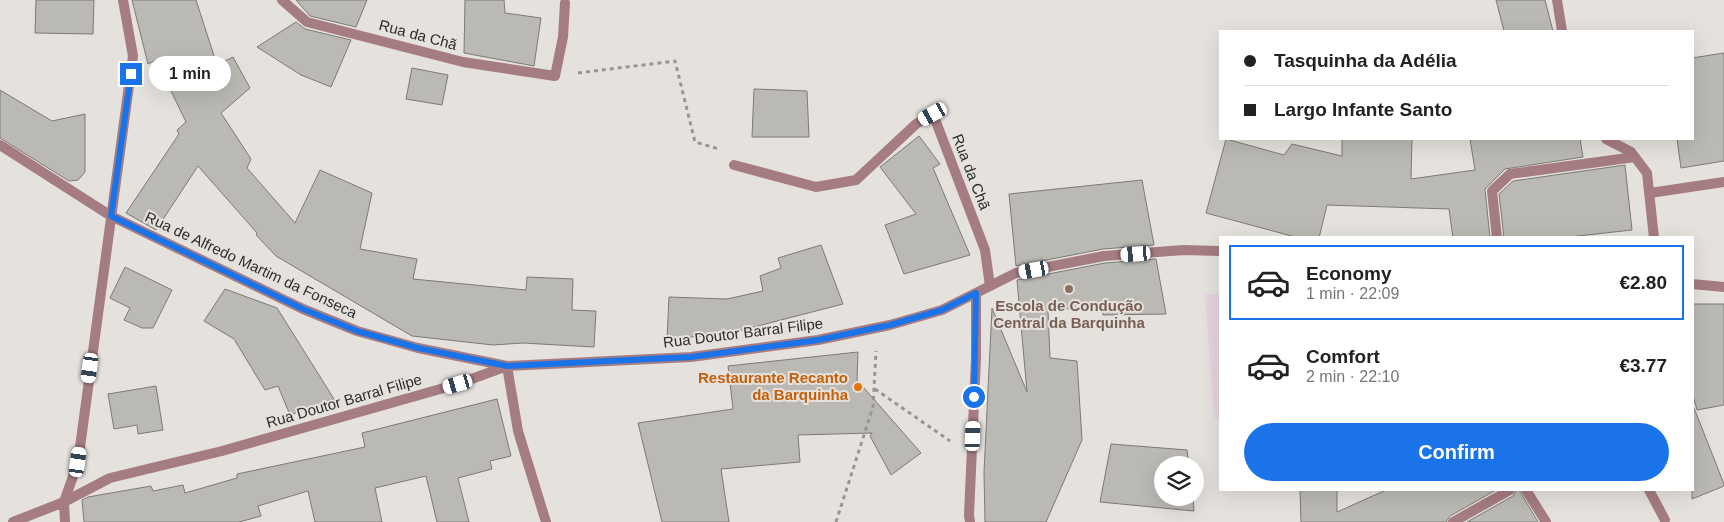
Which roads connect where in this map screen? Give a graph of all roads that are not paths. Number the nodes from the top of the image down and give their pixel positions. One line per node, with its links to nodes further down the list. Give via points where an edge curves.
1 (123, 0): 12 (street, via 133,56)
2 (282, 0): 4 (street, Rua da Chã, via 307,22 463,62 555,76 563,38)
3 (1557, 0): 5 (street)
4 (565, 3)
5 (1562, 30)
6 (1608, 140): 8 (street, via 1631,152)
7 (0, 145): 12 (street, Rua de Alfredo Martim da Fonseca)
8 (1634, 157): 11 (street, via 1647,173); 13 (street, via 1510,174 1492,191)
9 (734, 165): 17 (street, Rua da Chã, via 816,187 856,180 916,124 933,114 985,250)
10 (1724, 182): 11 (street)
11 (1650, 193): 14 (street)
12 (111, 216): 20 (street, Rua de Alfredo Martim da Fonseca, via 303,309 357,331 418,348); 24 (street, via 78,462)
13 (1496, 236)
14 (1654, 236)
15 (1219, 251): 17 (street, Rua Doutor Barral Filipe, via 1184,250 1104,256 1016,273)
16 (1694, 284): 18 (street)
17 (990, 286): 19 (street, Rua Doutor Barral Filipe)
18 (1724, 287)
19 (976, 293): 20 (street, Rua Doutor Barral Filipe, via 942,310 818,340 691,357); 29 (street)
20 (507, 366): 24 (street, Rua Doutor Barral Filipe, via 458,384 222,452 110,478); 28 (street, via 518,431)
21 (1508, 491): 30 (street)
22 (1527, 491): 31 (street)
23 (1650, 491): 25 (street)
24 (64, 502): 26 (street, Rua Doutor Barral Filipe); 27 (street)
25 (1665, 520)
26 (13, 522)
27 (66, 522)
28 (546, 522)
29 (970, 522)
30 (1453, 522)
31 (1546, 522)

